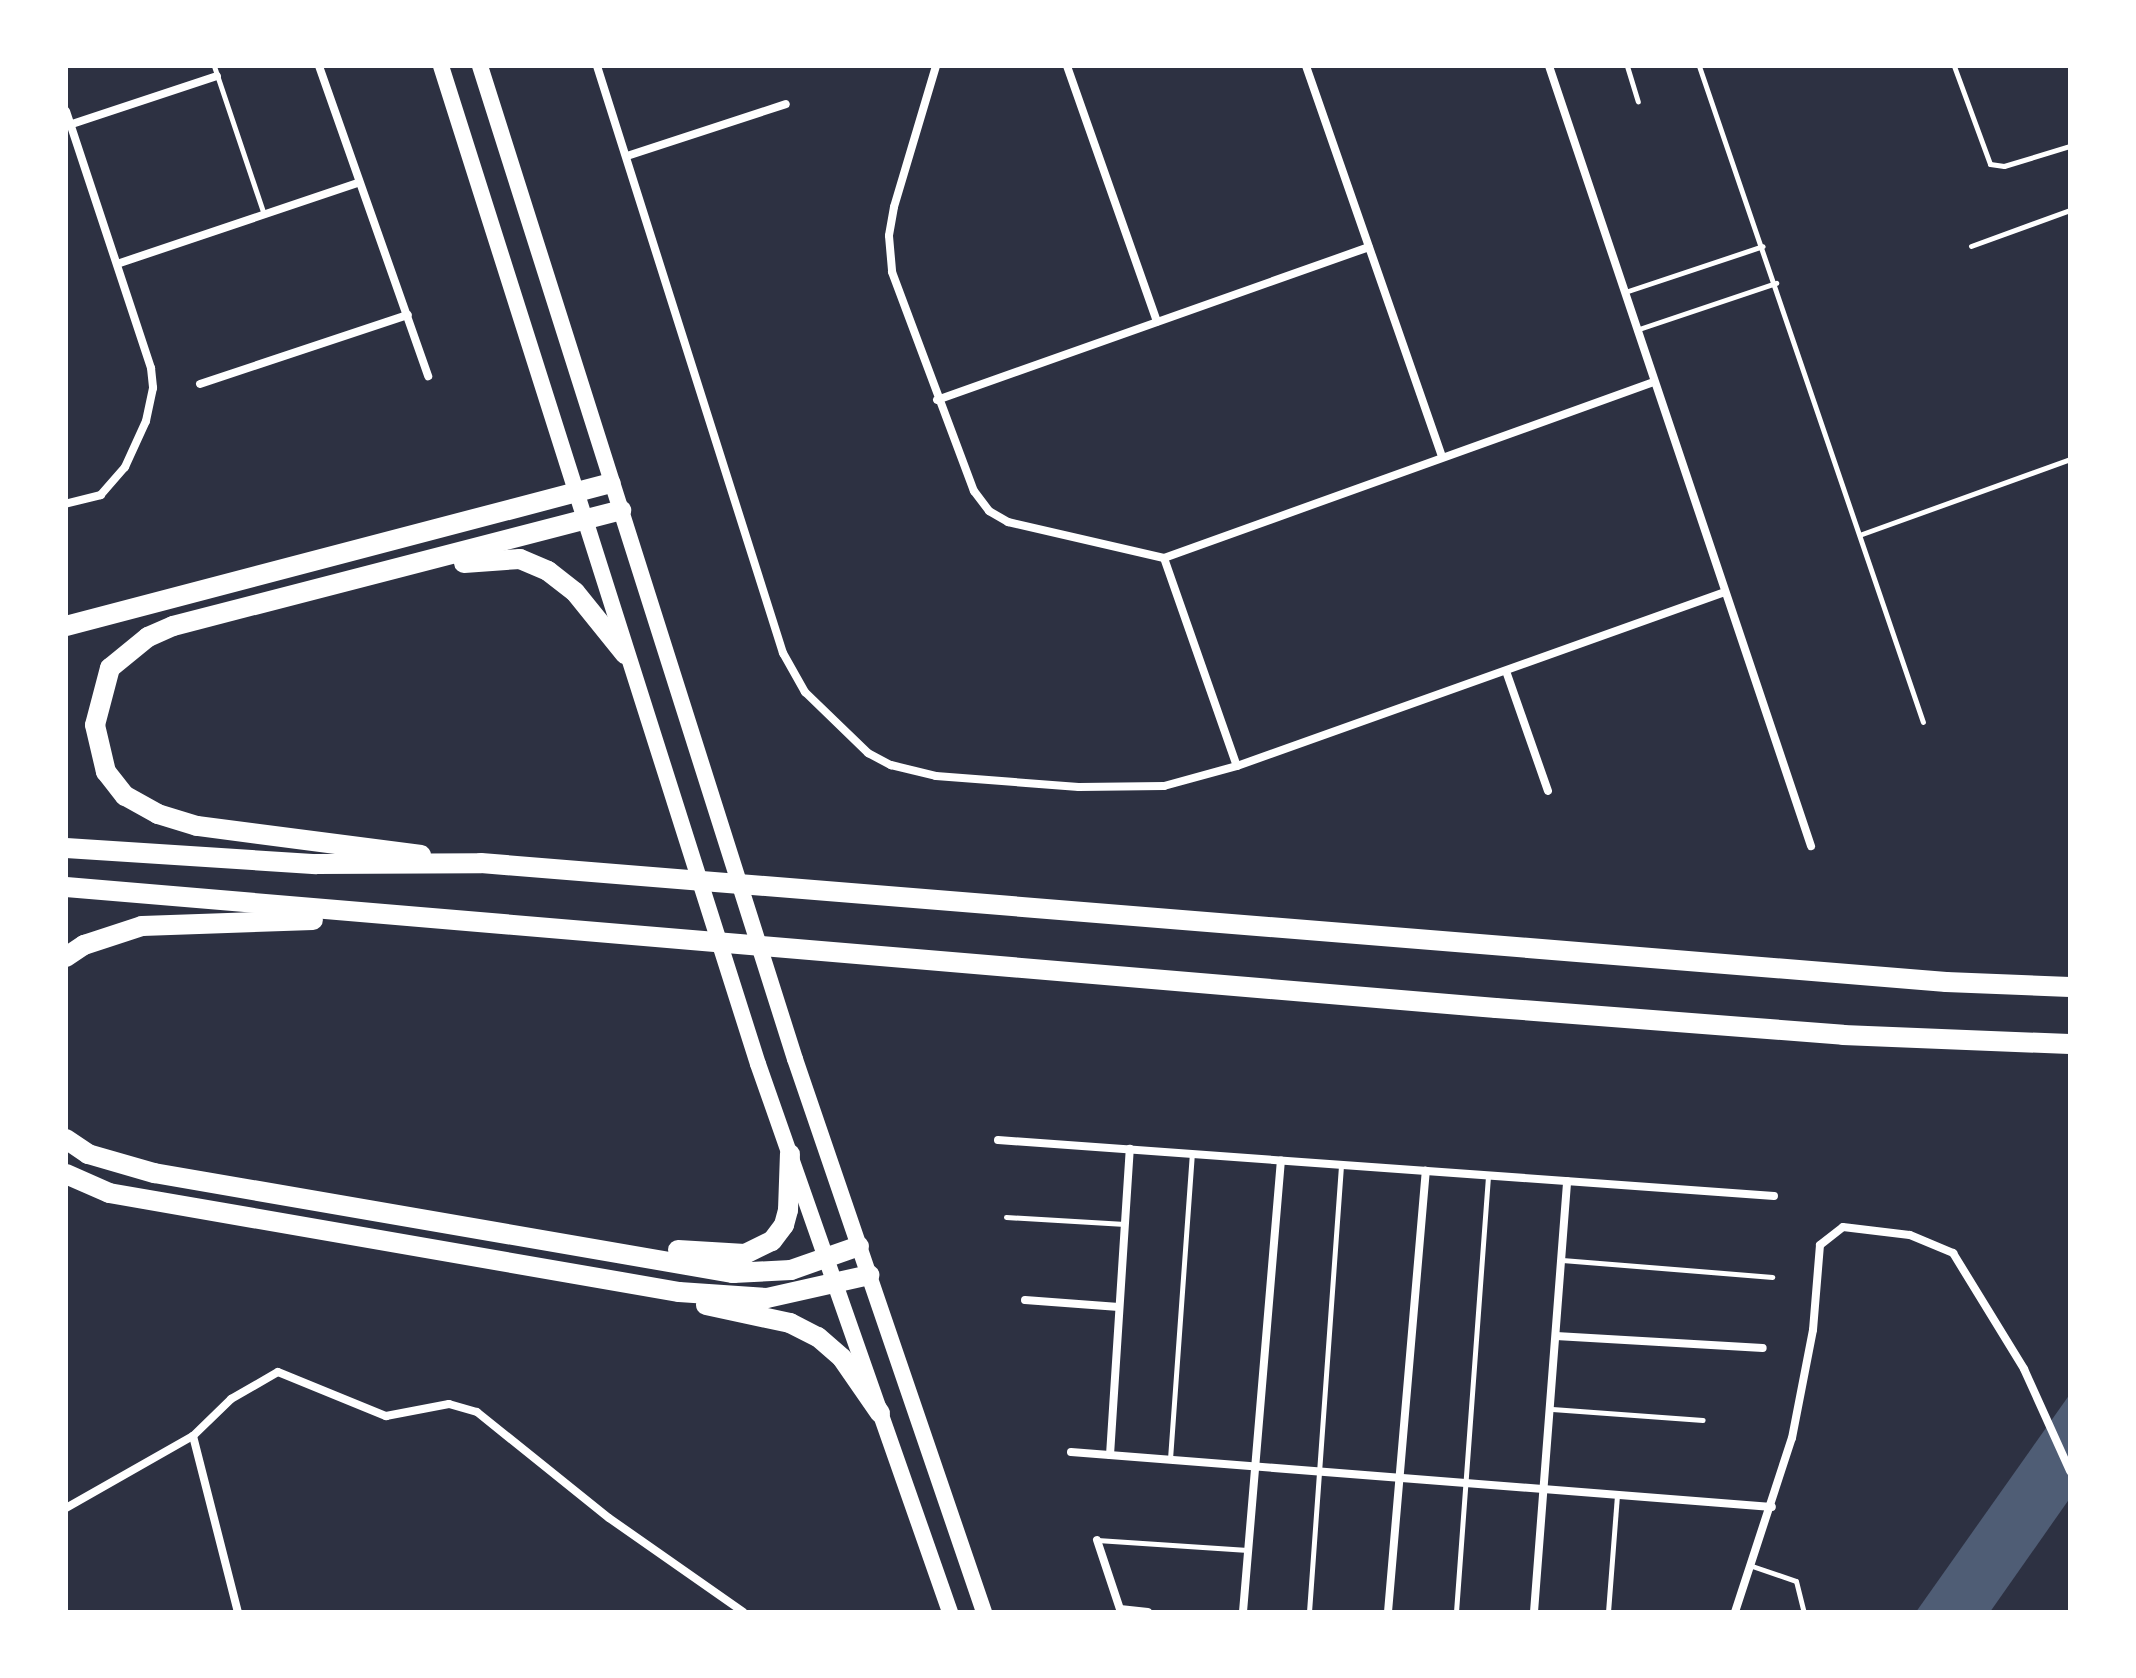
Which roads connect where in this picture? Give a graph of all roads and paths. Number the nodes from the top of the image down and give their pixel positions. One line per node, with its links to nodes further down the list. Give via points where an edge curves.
1 (214, 66): 13 (lane)
2 (319, 66): 20 (street)
3 (441, 66): 39 (main road)
4 (480, 66): 38 (main road)
5 (597, 66): 19 (street)
6 (936, 66): 35 (street, via 889,236 892,272)
7 (1067, 66): 30 (street)
8 (1306, 66): 25 (street)
9 (1549, 66): 28 (street)
10 (1627, 66): 14 (lane)
11 (1699, 66): 23 (lane)
12 (1954, 66): 18 (lane, via 1990,164 2004,166)
13 (217, 76): 17 (street); 22 (lane)
14 (1638, 101)
15 (786, 104): 19 (street)
16 (66, 111): 17 (street)
17 (68, 125): 26 (street)
18 (2070, 146)
19 (627, 156): 51 (street, via 783,653 805,692 868,753 936,776 1139,790)
20 (357, 183): 22 (street); 29 (street)
21 (2070, 210): 24 (lane)
22 (264, 215): 26 (street)
23 (1763, 246): 27 (lane); 28 (lane)
24 (1971, 246)
25 (1369, 247): 30 (street); 36 (street)
26 (117, 264): 40 (street, via 151,368 153,400 125,467 109,488)
27 (1776, 283): 31 (lane); 43 (lane)
28 (1624, 293): 31 (street)
29 (408, 315): 32 (street); 34 (street)
30 (1157, 322): 35 (street)
31 (1636, 330): 33 (street)
32 (428, 376)
33 (1654, 382): 36 (street); 46 (street)
34 (200, 384)
35 (937, 400): 44 (street, via 974,491 989,511 1030,530)
36 (1442, 457): 44 (street)
37 (2070, 459): 43 (lane)
38 (611, 483): 39 (highway); 41 (main road)
39 (575, 494): 42 (main road); 47 (highway)
40 (66, 504)
41 (621, 510): 42 (highway); 76 (main road)
42 (583, 521): 45 (highway); 48 (main road)
43 (1862, 534): 50 (lane)
44 (1164, 558): 51 (street)
45 (376, 576): 48 (highway, via 520,559 548,571 575,592); 55 (highway, via 173,626 127,652 110,668 100,691 95,725 106,772 125,796 197,826)
46 (1725, 592): 49 (street); 53 (street)
47 (66, 626)
48 (625, 654): 64 (main road)
49 (1506, 671): 51 (street); 52 (street)
50 (1923, 722)
51 (1237, 766)
52 (1548, 791)
53 (1811, 846)
54 (66, 848): 55 (highway, via 316,864)
55 (481, 863): 59 (highway, via 1946,982)
56 (66, 887): 57 (highway)
57 (397, 917): 58 (highway, via 142,926 84,945); 60 (highway, via 1843,1035)
58 (66, 957)
59 (2070, 987)
60 (2070, 1044)
61 (66, 1139): 75 (highway, via 88,1154 154,1173)
62 (998, 1140): 63 (street)
63 (1130, 1149): 65 (street); 74 (street)
64 (790, 1154): 75 (highway, via 784,1225 772,1241 745,1254); 77 (main road)
65 (1192, 1154): 66 (street); 93 (lane)
66 (1281, 1161): 67 (street); 94 (street)
67 (1341, 1165): 68 (street); 95 (lane)
68 (1426, 1171): 70 (street); 97 (street)
69 (66, 1174): 79 (highway, via 109,1193)
70 (1488, 1175): 71 (street); 98 (lane)
71 (1567, 1181): 72 (street); 78 (street)
72 (1774, 1196)
73 (1006, 1217): 74 (lane)
74 (1125, 1224): 84 (street)
75 (519, 1233): 77 (highway, via 733,1273 791,1270)
76 (859, 1246): 77 (highway); 80 (main road)
77 (826, 1258): 82 (main road)
78 (1562, 1260): 81 (lane); 85 (street)
79 (511, 1262): 82 (highway, via 728,1296 767,1298); 88 (highway, via 790,1323 818,1337 842,1358)
80 (869, 1275): 82 (highway); 110 (main road)
81 (1772, 1277)
82 (836, 1286): 88 (main road)
83 (1025, 1300): 84 (street)
84 (1119, 1307): 92 (street)
85 (1556, 1336): 86 (street); 87 (street)
86 (1763, 1348)
87 (1552, 1409): 89 (lane); 99 (street)
88 (880, 1413): 109 (main road)
89 (1703, 1420)
90 (193, 1436): 102 (street); 107 (street); 108 (street, via 231,1399 278,1372 386,1416 464,1405 609,1518)
91 (1071, 1452): 92 (street)
92 (1110, 1455): 93 (street)
93 (1170, 1460): 94 (street)
94 (1254, 1467): 95 (street); 104 (street)
95 (1318, 1471): 97 (street); 113 (lane)
96 (2070, 1471): 101 (street, via 2037,1394 1953,1253 1910,1235 1843,1227 1820,1245 1808,1361)
97 (1397, 1478): 98 (street); 114 (street)
98 (1466, 1483): 99 (street); 115 (lane)
99 (1546, 1490): 100 (street); 116 (street)
100 (1617, 1495): 101 (street); 117 (lane)
101 (1772, 1507): 105 (street)
102 (66, 1508)
103 (1097, 1540): 104 (lane); 106 (street)
104 (1248, 1550): 112 (street)
105 (1752, 1566): 118 (street); 119 (lane, via 1796,1581)
106 (1121, 1610): 111 (street)
107 (238, 1612)
108 (743, 1612)
109 (950, 1612)
110 (984, 1612)
111 (1148, 1612)
112 (1243, 1612)
113 (1309, 1612)
114 (1388, 1612)
115 (1456, 1612)
116 (1534, 1612)
117 (1608, 1612)
118 (1735, 1612)
119 (1804, 1612)

